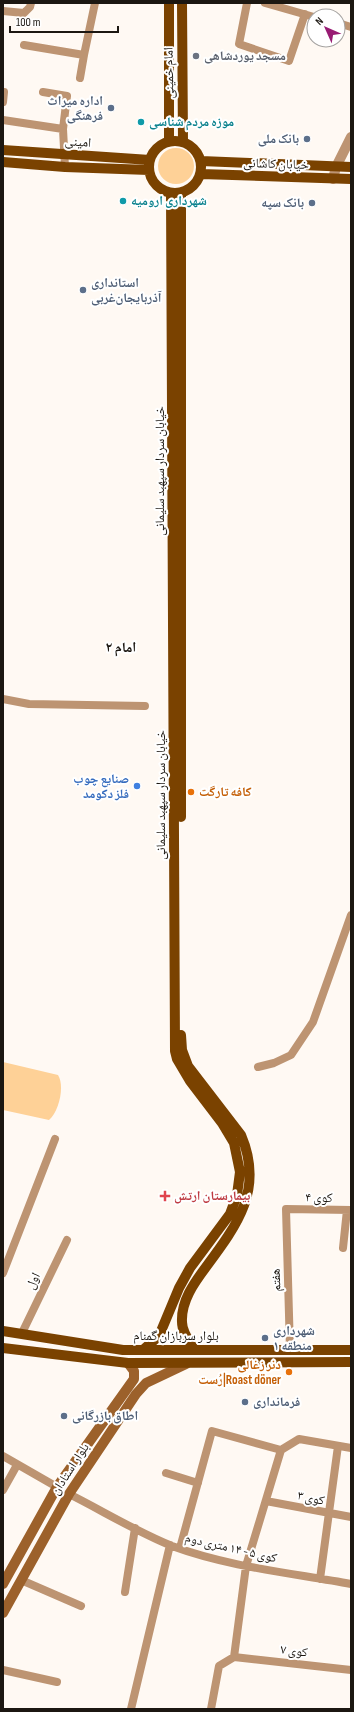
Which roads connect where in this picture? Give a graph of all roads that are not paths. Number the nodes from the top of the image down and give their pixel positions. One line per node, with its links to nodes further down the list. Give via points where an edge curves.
1 (31, 3): 7 (street, via 24,13)
2 (94, 3): 10 (street)
3 (169, 3): 18 (main road, امام خمینی)
4 (181, 3): 19 (main road, امام خمینی)
5 (247, 3): 8 (street, via 238,44 289,61)
6 (265, 3): 8 (street)
7 (3, 11)
8 (305, 14)
9 (24, 45): 10 (street)
10 (84, 55): 11 (street)
11 (80, 78)
12 (4, 92): 14 (street)
13 (43, 92): 16 (street, via 67,96)
14 (3, 102)
15 (3, 120): 16 (street)
16 (63, 129): 21 (street)
17 (351, 137): 26 (street)
18 (169, 142): 19 (main road); 24 (main road, via 157,149)
19 (183, 142): 22 (main road, via 194,149)
20 (3, 150): 21 (main road, امینی)
21 (65, 154): 24 (main road, امینی); 25 (street)
22 (201, 161): 26 (main road); 28 (main road)
23 (3, 162): 25 (main road, امینی)
24 (150, 165): 25 (main road, امینی); 31 (main road, via 154,182 158,187)
25 (65, 167)
26 (336, 167): 27 (main road); 29 (street)
27 (351, 167)
28 (201, 174): 29 (main road, خیابان کاشانی); 31 (main road, via 196,184 186,191)
29 (333, 179): 30 (main road, خیابان کاشانی)
30 (351, 179)
31 (176, 193): 45 (main road, خیابان سردار سپهبد سلیمانی, via 175,1051 182,1069 234,1143 240,1172 237,1195 230,1214 190,1268 159,1336); 46 (main road, خیابان سردار سپهبد سلیمانی, via 182,1050 193,1072 241,1135 250,1164 247,1201 239,1218 191,1287 184,1306 184,1333)
32 (3, 699): 33 (street, via 29,704)
33 (145, 706)
34 (351, 915): 35 (street, via 313,1022 291,1055)
35 (258, 1067)
36 (55, 1139): 41 (street)
37 (286, 1209): 38 (street, کوی ۴); 47 (street, هفتم)
38 (349, 1210): 40 (street)
39 (67, 1240): 43 (street, اول)
40 (343, 1248)
41 (3, 1273)
42 (3, 1331): 43 (main road, بلوار سربازان گمنام)
43 (22, 1333): 45 (main road, بلوار سربازان گمنام, via 123,1350)
44 (3, 1348): 50 (main road)
45 (144, 1349): 46 (main road, بلوار سربازان گمنام)
46 (194, 1349): 47 (main road, بلوار سربازان گمنام)
47 (290, 1350): 48 (main road, بلوار سربازان گمنام)
48 (351, 1350)
49 (351, 1362): 51 (main road)
50 (128, 1364): 51 (main road); 59 (main road, بلوار استادان, via 134,1371 134,1379)
51 (186, 1364): 61 (main road, بلوار استادان, via 146,1383 136,1394)
52 (338, 1446): 53 (street); 54 (street, via 299,1439); 63 (street)
53 (351, 1448)
54 (281, 1450): 58 (street, via 212,1431); 62 (street)
55 (3, 1456): 56 (street)
56 (17, 1465): 59 (street); 60 (street)
57 (166, 1473): 58 (street)
58 (198, 1483): 67 (street)
59 (57, 1487): 71 (main road, بلوار استادان)
60 (3, 1490)
61 (69, 1494): 65 (street, کوی ۵ - ۱۴ متری دوم); 70 (main road, بلوار استادان)
62 (266, 1501): 63 (street, کوی ۳); 68 (street)
63 (329, 1514): 64 (street, کوی ۳); 69 (street)
64 (351, 1517)
65 (135, 1528): 66 (street, کوی ۵ - ۱۴ متری دوم); 73 (street)
66 (170, 1545): 67 (street, کوی ۵ - ۱۴ متری دوم); 80 (street)
67 (180, 1548): 68 (street, کوی ۵ - ۱۴ متری دوم)
68 (246, 1566): 69 (street, کوی ۵ - ۱۴ متری دوم); 76 (street)
69 (320, 1578): 72 (street, کوی ۵ - ۱۴ متری دوم)
70 (21, 1580): 74 (street); 75 (main road, بلوار استادان)
71 (3, 1584)
72 (351, 1584)
73 (125, 1592)
74 (81, 1606)
75 (3, 1613)
76 (234, 1656): 78 (street, کوی ۷); 81 (street, via 219,1666)
77 (3, 1670): 79 (street)
78 (351, 1670)
79 (58, 1682)
80 (130, 1709)
81 (211, 1709)

